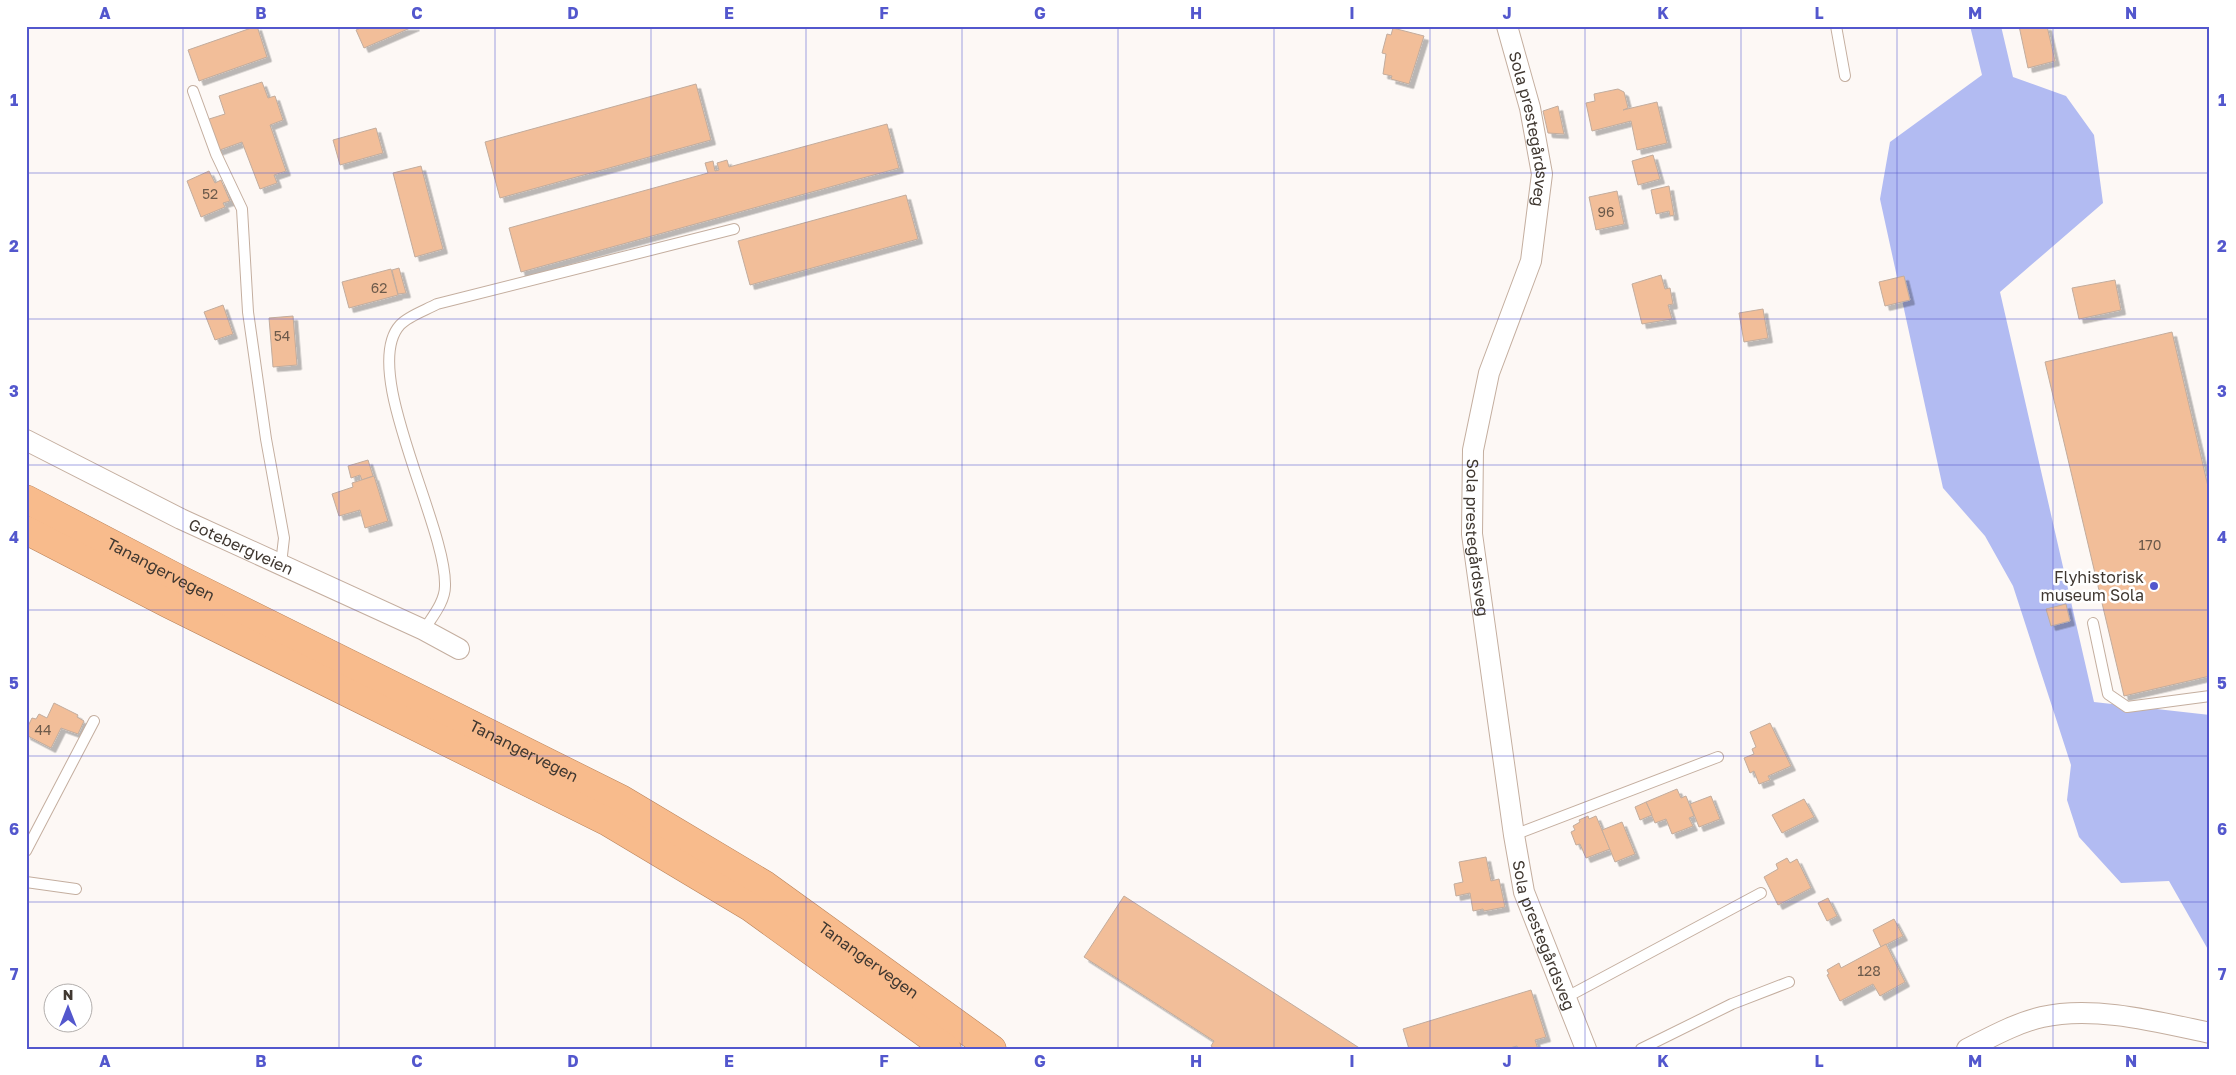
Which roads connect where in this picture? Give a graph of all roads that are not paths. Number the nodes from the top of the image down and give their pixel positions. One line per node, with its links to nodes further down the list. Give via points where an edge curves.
1 (1507, 26): 16 (street, Sola prestegårdsveg, via 1530,108 1542,174 1530,262 1488,373 1473,450 1472,534)
2 (1836, 26): 3 (lane)
3 (1845, 76)
4 (194, 91): 9 (lane, via 216,154 242,208 248,312 284,538)
5 (734, 229): 11 (lane, via 437,304 401,324 391,341 392,387 444,573 442,597)
6 (26, 440): 9 (street, Gotebergveien, via 181,520)
7 (26, 499): 25 (highway, Tanangervegen, via 181,580 621,799 765,885)
8 (26, 530): 24 (highway, Tanangervegen, via 608,822 750,907)
9 (281, 564): 11 (street, Gotebergveien)
10 (2093, 623): 13 (lane, via 2108,694 2127,707)
11 (424, 630): 12 (street, Gotebergveien)
12 (459, 649)
13 (2210, 696)
14 (94, 721): 17 (lane)
15 (1718, 757): 16 (lane)
16 (1514, 835): 22 (street, Sola prestegårdsveg, via 1524,892)
17 (26, 851)
18 (26, 882): 19 (lane)
19 (76, 889)
20 (1762, 893): 22 (lane)
21 (1789, 982): 27 (lane, via 1732,1004)
22 (1565, 998): 26 (street, Sola prestegårdsveg)
23 (2210, 1033): 28 (street, via 2111,1015 2077,1013 2042,1017)
24 (947, 1049)
25 (992, 1049)
26 (1586, 1049)
27 (1641, 1049)
28 (1968, 1049)

